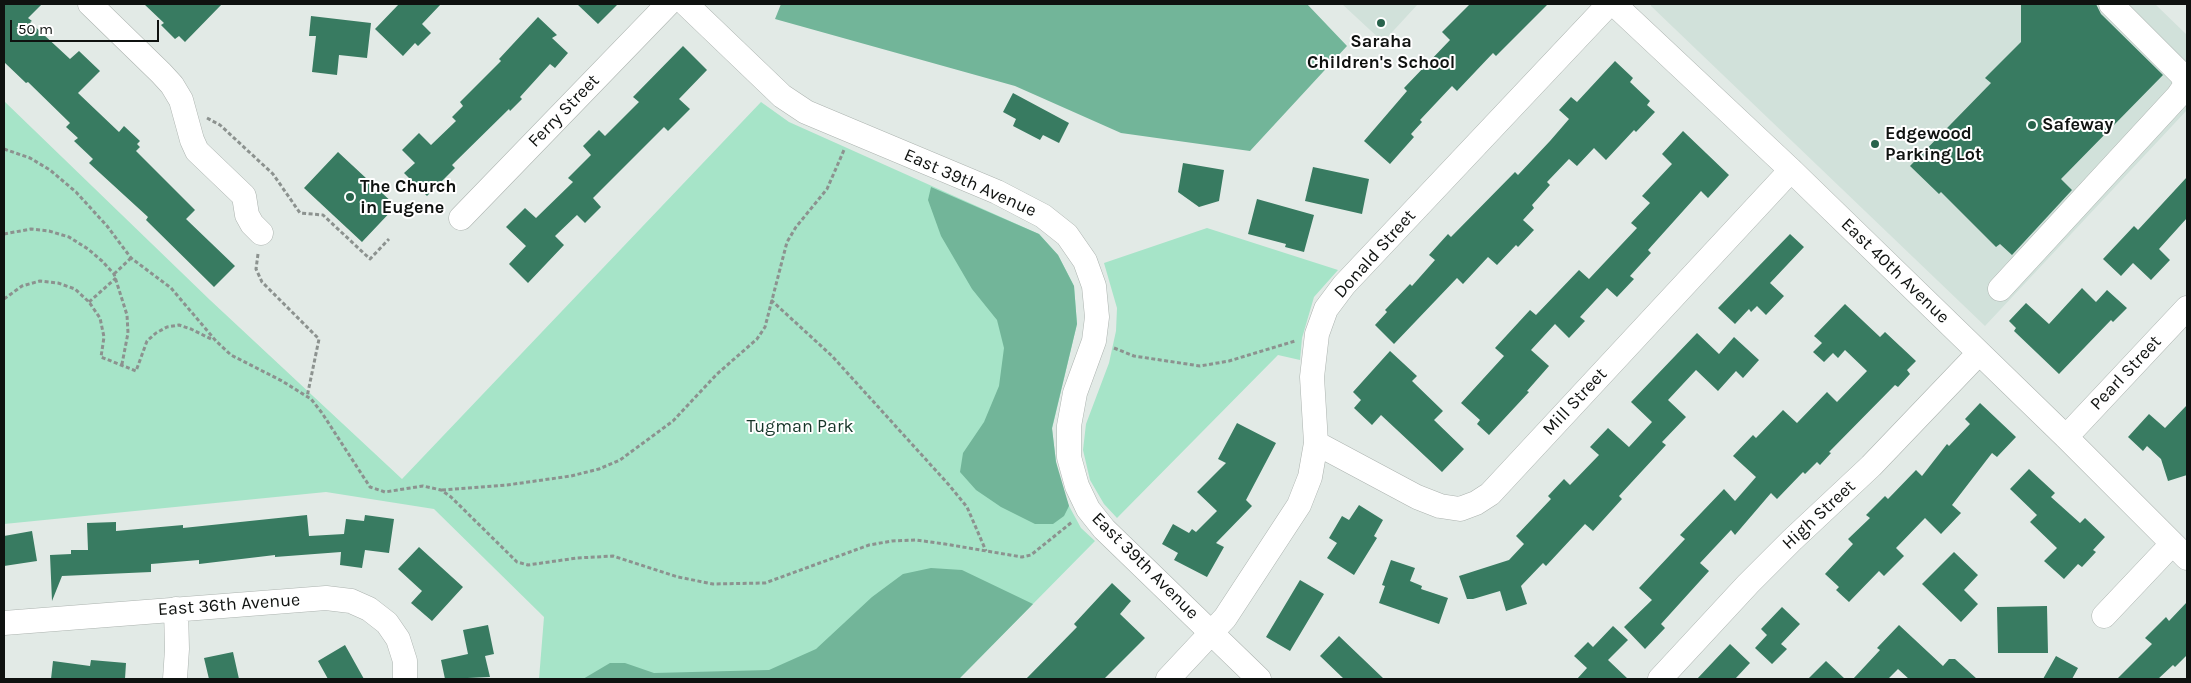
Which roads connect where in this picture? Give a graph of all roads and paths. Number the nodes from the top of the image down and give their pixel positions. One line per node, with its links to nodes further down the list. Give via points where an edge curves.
1 (90, 4): 12 (street, via 172,86 197,151 244,196 247,215)
2 (668, 4): 11 (street, Ferry Street)
3 (686, 4): 8 (street, East 39th Avenue, via 782,96 806,112)
4 (1609, 4): 22 (street, Donald Street, via 1344,285 1326,309)
5 (1614, 4): 10 (street, East 40th Avenue)
6 (2111, 4): 17 (street, via 2184,76 2185,86)
7 (200, 114): 14 (path, via 220,124 273,174 300,212 323,215 370,259)
8 (852, 131): 19 (path, via 827,189 787,242); 23 (street, East 39th Avenue, via 997,192 1043,216 1067,235 1085,261 1094,286 1097,317)
9 (4, 149): 15 (path, via 30,158 76,192)
10 (1791, 170): 25 (street, East 40th Avenue); 29 (street, Mill Street, via 1490,494 1476,503 1460,509 1440,506)
11 (461, 218)
12 (261, 233): 27 (path, via 256,269 262,282 319,339)
13 (4, 234): 16 (path, via 31,229 68,237 88,248)
14 (389, 239)
15 (131, 258): 16 (path); 24 (path, via 170,288)
16 (115, 276): 20 (path); 26 (path, via 128,315)
17 (2000, 289)
18 (4, 299): 20 (path, via 22,286 40,281 75,289)
19 (770, 300): 30 (path, via 765,327 757,339 717,374 673,421 620,460 571,476); 33 (path, via 832,356 949,485 967,507)
20 (90, 302): 26 (path, via 100,318 104,337 101,357)
21 (2187, 308): 28 (street, Pearl Street)
22 (1317, 334): 23 (path, via 1229,361 1200,366 1134,356); 29 (street, Donald Street, via 1312,377)
23 (1094, 341): 31 (street, East 39th Avenue, via 1076,393 1069,426 1069,457)
24 (216, 342): 26 (path, via 179,325 167,327 148,341 136,371); 27 (path, via 231,355)
25 (1979, 353): 28 (street, East 40th Avenue); 42 (street, High Street, via 1871,466 1748,584)
26 (122, 364)
27 (308, 397): 30 (path, via 322,412 370,487 385,492 423,486)
28 (2066, 437): 32 (street, East 40th Avenue)
29 (1316, 443): 37 (street, Donald Street, via 1310,477 1299,505 1233,608)
30 (441, 490): 33 (path, via 517,562 528,566 613,556 678,577 738,585 765,583 870,545 892,541 916,540)
31 (1088, 509): 33 (path, via 1031,555 1022,557); 37 (street, East 39th Avenue)
32 (2180, 551): 35 (street, East 40th Avenue)
33 (986, 552)
34 (176, 610): 36 (street, East 36th Avenue); 38 (street); 39 (street, East 36th Avenue, via 326,598 351,601 369,609 387,623 398,639)
35 (2104, 616)
36 (4, 623)
37 (1213, 633): 40 (street, Donald Street); 41 (street, East 39th Avenue)
38 (175, 679)
39 (405, 679)
40 (1168, 679)
41 (1260, 679)
42 (1660, 679)

